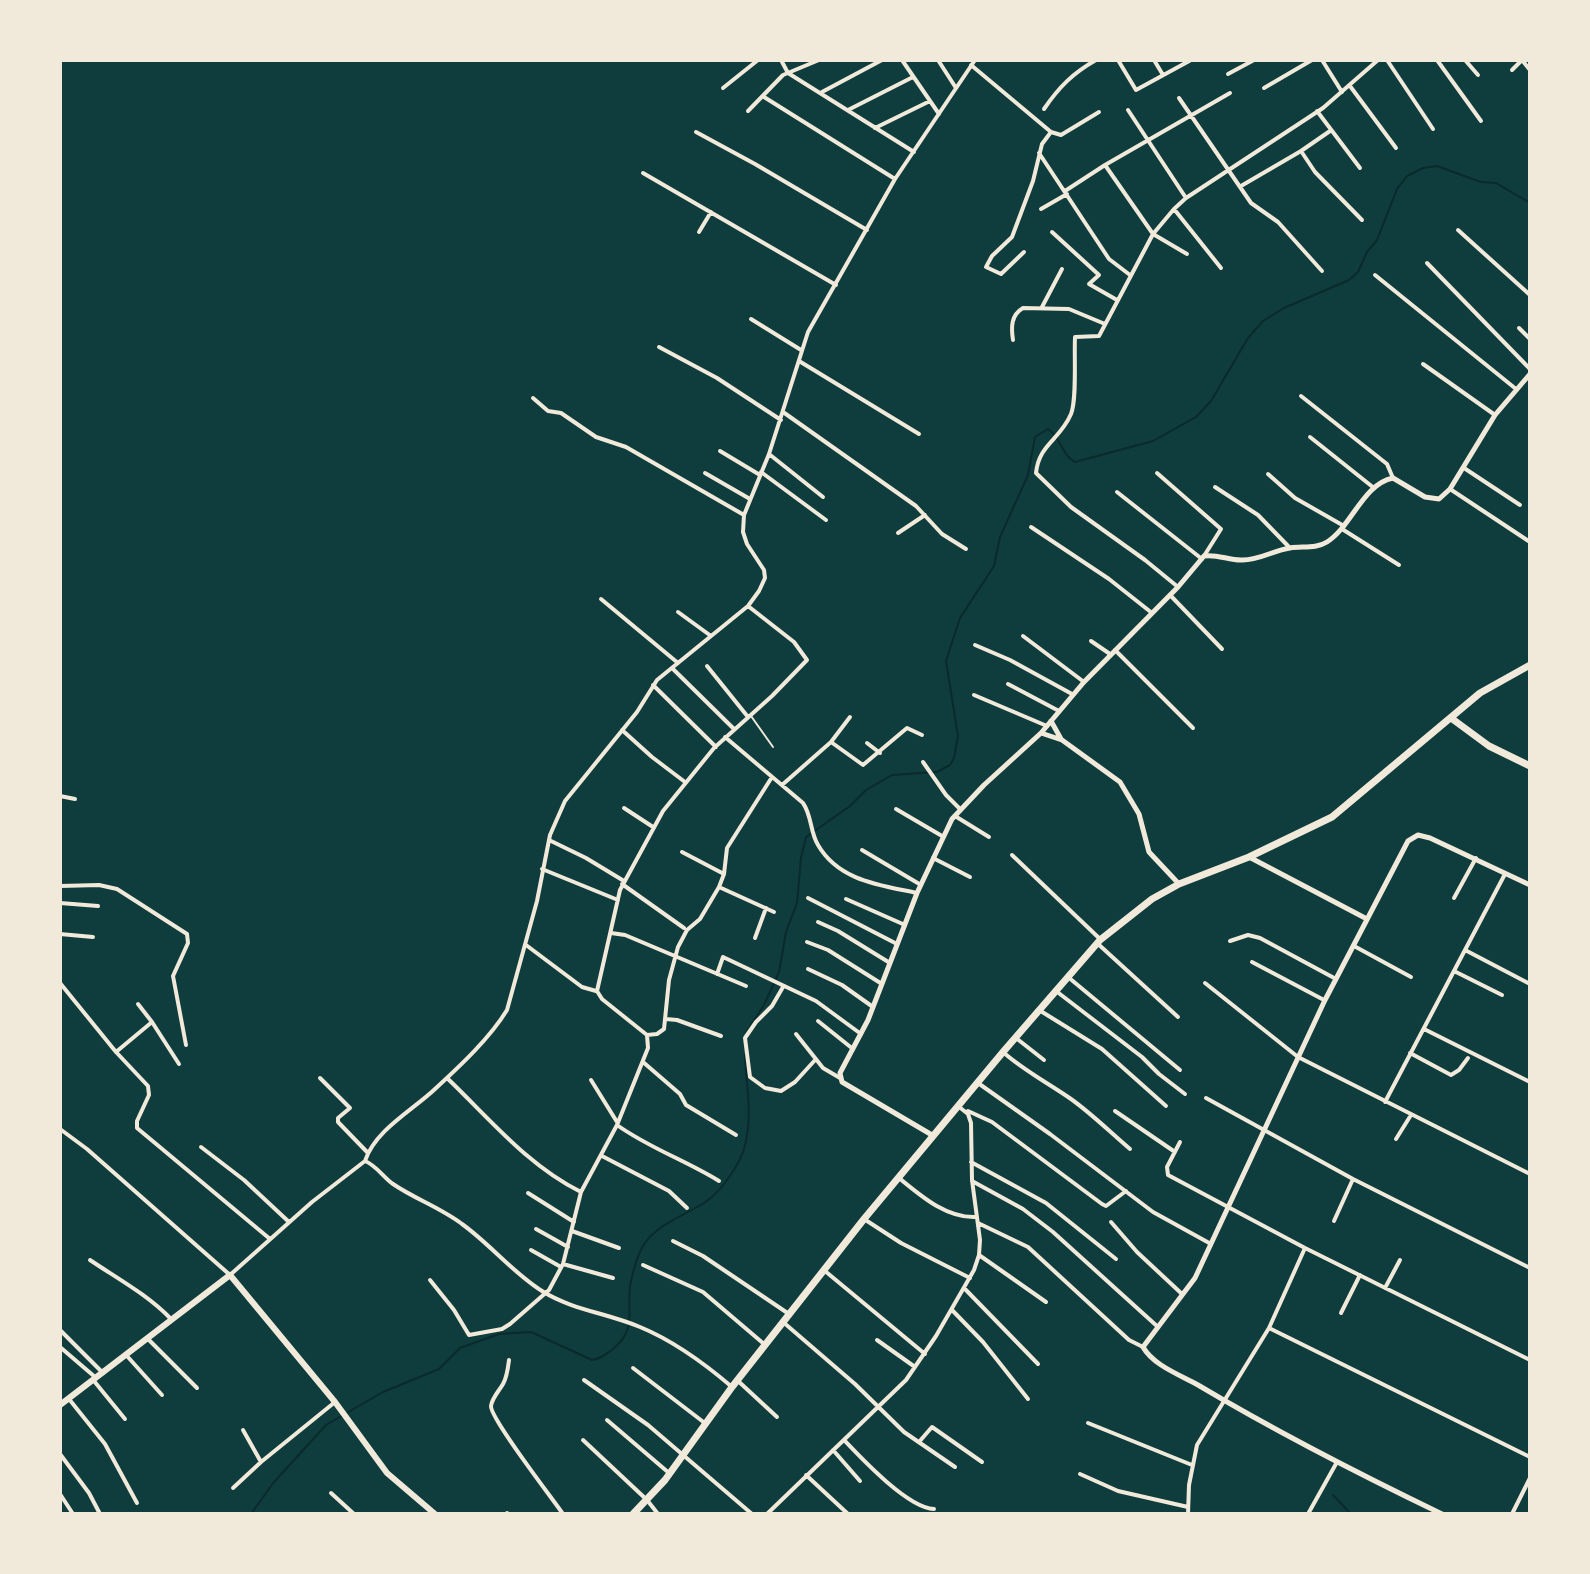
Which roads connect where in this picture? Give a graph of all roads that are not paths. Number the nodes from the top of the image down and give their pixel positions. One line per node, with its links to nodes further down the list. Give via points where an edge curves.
1 (758, 60): 20 (street)
2 (781, 60): 25 (street)
3 (882, 60): 34 (street)
4 (902, 60): 29 (street)
5 (938, 60): 32 (street)
6 (1096, 60): 40 (street, via 1061,85)
7 (1118, 60): 28 (street, via 1136,90)
8 (1154, 60): 28 (street)
9 (1189, 60): 28 (street)
10 (1254, 60): 26 (street)
11 (1312, 60): 33 (street)
12 (1322, 60): 35 (street)
13 (1365, 60): 22 (street)
14 (1378, 60): 22 (street)
15 (1387, 60): 50 (street)
16 (1437, 60): 48 (street)
17 (1465, 60): 27 (street)
18 (1522, 60): 23 (street); 24 (street)
19 (816, 61): 25 (street)
20 (750, 62): 31 (street)
21 (972, 62): 32 (street); 53 (street)
22 (1370, 68): 30 (street)
23 (1512, 70)
24 (1530, 70)
25 (788, 73): 34 (street); 37 (street)
26 (1228, 74)
27 (1478, 75)
28 (1163, 76)
29 (913, 77): 39 (street); 41 (street)
30 (1350, 86): 35 (street); 55 (street)
31 (723, 88)
32 (956, 88): 46 (street)
33 (1264, 88)
34 (822, 92): 41 (street)
35 (1343, 92): 44 (street)
36 (1230, 93): 47 (street)
37 (764, 97): 43 (street); 63 (street)
38 (1179, 98): 47 (street)
39 (930, 101): 46 (street); 49 (street)
40 (1044, 109)
41 (848, 110): 49 (street)
42 (1128, 110): 54 (street)
43 (748, 111)
44 (1317, 111): 51 (street); 61 (street)
45 (1099, 112): 53 (street, via 1061,135)
46 (939, 114): 57 (street)
47 (1191, 117): 54 (street); 61 (street)
48 (1481, 121)
49 (875, 128): 57 (street)
50 (1433, 129)
51 (1330, 131): 56 (street); 60 (street)
52 (696, 132): 71 (street)
53 (1051, 132): 58 (street)
54 (1147, 140): 59 (street); 66 (street)
55 (1396, 148)
56 (1301, 151): 64 (street); 70 (street)
57 (914, 152): 63 (street)
58 (1039, 153): 65 (street); 76 (street, via 1012,237 986,267 1001,274)
59 (1105, 165): 65 (street); 75 (street)
60 (1360, 168)
61 (1228, 171): 64 (street); 66 (street)
62 (643, 173): 69 (street)
63 (895, 179): 71 (street)
64 (1241, 186): 81 (street, via 1251,203 1278,222)
65 (1066, 192): 67 (street); 82 (street, via 1109,259)
66 (1186, 198): 68 (street)
67 (1041, 209)
68 (1174, 209): 75 (street); 79 (street)
69 (711, 212): 73 (street); 84 (street)
70 (1362, 220)
71 (867, 230): 84 (street)
72 (1458, 230): 85 (street)
73 (699, 232)
74 (1052, 232): 86 (street, via 1099,275 1089,284)
75 (1153, 234): 77 (street); 82 (street)
76 (1024, 252)
77 (1187, 254)
78 (1427, 263): 97 (street)
79 (1221, 268)
80 (1062, 269): 87 (street)
81 (1322, 271)
82 (1130, 275): 86 (street)
83 (1375, 275): 98 (street)
84 (836, 285): 94 (street)
85 (1530, 295)
86 (1117, 300): 89 (street)
87 (1042, 307): 89 (street, via 1069,309); 92 (street, via 1018,312 1011,327)
88 (751, 319): 94 (street)
89 (1105, 324): 132 (street, via 1098,338 1075,337 1073,408 1061,433 1041,452 1036,473 1071,507)
90 (1519, 328): 91 (street)
91 (1530, 339)
92 (1013, 340)
93 (659, 347): 103 (street)
94 (801, 350): 95 (street)
95 (799, 361): 101 (street); 104 (street)
96 (1423, 364): 102 (street)
97 (1530, 372): 98 (street)
98 (1516, 389): 102 (street)
99 (1301, 396): 113 (street, via 1387,464)
100 (533, 398): 121 (street, via 548,411 626,447)
101 (783, 412): 103 (street); 122 (street)
102 (1495, 415): 108 (street)
103 (781, 420): 107 (street)
104 (919, 434)
105 (1310, 437): 115 (street)
106 (720, 451): 111 (street)
107 (769, 454): 111 (street); 118 (street)
108 (1464, 468): 116 (street); 120 (street)
109 (705, 473): 119 (street)
110 (1157, 473): 130 (street, via 1221,529)
111 (760, 474): 119 (street); 123 (street)
112 (1268, 474): 125 (street)
113 (1393, 478): 115 (street); 116 (street, via 1432,500)
114 (1215, 487): 128 (street, via 1258,515)
115 (1374, 488): 125 (street)
116 (1450, 489): 127 (street)
117 (1117, 492): 130 (street)
118 (823, 497)
119 (750, 499): 121 (street)
120 (1520, 505)
121 (744, 515): 135 (street, via 747,544 765,578)
122 (925, 515): 126 (street); 129 (street)
123 (826, 520)
124 (1031, 527): 137 (street)
125 (1343, 528): 128 (street, via 1320,546); 131 (street)
126 (898, 533)
127 (1530, 542)
128 (1290, 548): 130 (street, via 1242,560)
129 (966, 549)
130 (1203, 558): 132 (street)
131 (1399, 565)
132 (1178, 587): 133 (street)
133 (1170, 595): 137 (street); 142 (street)
134 (601, 599): 144 (street)
135 (748, 606): 138 (street); 154 (street, via 807,657)
136 (678, 612): 138 (street)
137 (1152, 613): 143 (street)
138 (711, 636): 144 (street)
139 (1023, 636): 148 (street)
140 (1091, 641): 143 (street)
141 (975, 645): 151 (street)
142 (1222, 649)
143 (1112, 652): 148 (street); 158 (street)
144 (678, 663): 147 (street)
145 (1530, 665): 156 (main road, via 1480,693)
146 (707, 666): 154 (street)
147 (672, 668): 150 (street); 159 (street)
148 (1084, 682): 151 (street)
149 (1008, 684): 153 (street)
150 (653, 685): 160 (street); 167 (street)
151 (1072, 694): 153 (street)
152 (974, 695): 157 (street)
153 (1059, 711): 157 (street)
154 (749, 716): 159 (street); 168 (lane)
155 (850, 717): 165 (street)
156 (1451, 718): 171 (main road, via 1489,746); 188 (main road, via 1332,817)
157 (1049, 723): 161 (street); 164 (street)
158 (1193, 728)
159 (734, 729): 163 (street)
160 (622, 730): 173 (street); 184 (street, via 565,801)
161 (1041, 733): 164 (street); 179 (street)
162 (922, 735): 169 (street, via 907,728)
163 (725, 737): 167 (street); 172 (street)
164 (1062, 740): 196 (street, via 1127,791 1149,852)
165 (831, 742): 169 (street, via 863,765); 174 (street)
166 (867, 743): 169 (street)
167 (716, 747): 173 (street)
168 (773, 747)
169 (880, 753)
170 (923, 762): 179 (street)
171 (1530, 766)
172 (772, 777): 174 (street); 192 (street, via 727,848)
173 (685, 782): 181 (street)
174 (782, 785): 201 (street, via 803,803 827,859 874,886)
175 (60, 796): 176 (street)
176 (75, 799)
177 (624, 808): 181 (street)
178 (896, 809): 182 (street)
179 (960, 809): 180 (street)
180 (955, 816): 182 (street); 183 (street)
181 (653, 827): 195 (street)
182 (942, 836): 189 (street)
183 (989, 837)
184 (549, 840): 191 (street); 195 (street)
185 (862, 850): 197 (street)
186 (682, 852): 192 (street)
187 (1012, 855): 220 (street)
188 (1249, 857): 196 (main road); 210 (street)
189 (933, 858): 194 (street); 197 (street)
190 (1476, 858): 193 (street); 203 (street); 210 (street, via 1430,838 1413,837)
191 (542, 869): 205 (street); 222 (street)
192 (724, 874): 200 (street)
193 (1505, 874): 198 (street); 224 (street)
194 (970, 877)
195 (623, 883): 205 (street); 213 (street)
196 (1179, 884): 220 (main road)
197 (921, 885): 201 (street)
198 (1530, 885)
199 (60, 886): 257 (street, via 117,889 187,934 173,976)
200 (719, 887): 208 (street); 225 (street, via 687,930)
201 (917, 893): 212 (street)
202 (808, 898): 221 (street)
203 (1454, 898)
204 (846, 899): 212 (street)
205 (618, 900): 214 (street)
206 (60, 903): 207 (street)
207 (98, 906)
208 (766, 908): 209 (street); 217 (street)
209 (774, 912)
210 (1367, 919): 223 (street)
211 (818, 922): 227 (street)
212 (905, 925): 221 (street)
213 (684, 928)
214 (611, 933): 225 (street); 240 (street)
215 (60, 934): 216 (street)
216 (93, 937)
217 (755, 938)
218 (1230, 941): 233 (street, via 1248,935 1260,938)
219 (807, 942): 236 (street)
220 (1099, 942): 231 (main road); 247 (street)
221 (897, 944): 227 (street)
222 (526, 945): 240 (street, via 586,990); 270 (street, via 507,1010)
223 (1354, 946): 232 (street); 233 (street)
224 (1465, 950): 229 (street); 237 (street)
225 (674, 958): 230 (street); 248 (street)
226 (1252, 962): 243 (street)
227 (890, 963): 236 (street)
228 (808, 969): 245 (street)
229 (1454, 971): 242 (street); 251 (street)
230 (717, 974): 238 (street); 239 (street, via 723,957)
231 (1068, 977): 241 (main road); 268 (street)
232 (1411, 977)
233 (1337, 979): 243 (street)
234 (60, 983): 259 (street)
235 (1205, 983): 262 (street)
236 (882, 984): 245 (street)
237 (1530, 984)
238 (746, 986)
239 (781, 986): 253 (street, via 816,1001); 264 (street, via 745,1038 750,1077 781,1091)
240 (597, 991): 254 (street)
241 (1056, 991): 246 (main road); 275 (street)
242 (1502, 995)
243 (1325, 1000): 262 (street)
244 (138, 1004): 250 (street)
245 (873, 1007): 253 (street)
246 (1039, 1010): 256 (main road); 278 (street, via 1102,1049)
247 (1178, 1017)
248 (666, 1019): 254 (street, via 661,1032); 255 (street)
249 (818, 1021): 258 (street)
250 (152, 1022): 259 (street); 267 (street)
251 (1424, 1029): 261 (street); 273 (street)
252 (796, 1034): 264 (street)
253 (861, 1034): 258 (street)
254 (647, 1035): 266 (street)
255 (721, 1036)
256 (1016, 1038): 260 (main road); 265 (street)
257 (186, 1045)
258 (853, 1049): 271 (street)
259 (116, 1052): 314 (street, via 149,1089 137,1128)
260 (1003, 1052): 274 (main road); 290 (street)
261 (1410, 1053): 263 (street, via 1451,1075); 277 (street)
262 (1298, 1057): 277 (street); 284 (street)
263 (1468, 1058)
264 (816, 1059): 271 (street)
265 (1044, 1060)
266 (643, 1062): 282 (street); 285 (street, via 686,1105)
267 (179, 1064)
268 (1180, 1070)
269 (320, 1078): 292 (street, via 350,1108 338,1122)
270 (447, 1078): 292 (street); 302 (street, via 517,1149)
271 (840, 1078): 286 (street)
272 (591, 1080): 282 (street)
273 (1530, 1082)
274 (978, 1083): 279 (main road); 301 (street)
275 (1185, 1094)
276 (1206, 1098): 284 (street)
277 (1385, 1102): 281 (street)
278 (1166, 1106)
279 (960, 1107): 286 (main road); 295 (street, via 971,1123); 301 (street, via 992,1122 1102,1204)
280 (1115, 1111): 291 (street)
281 (1411, 1115): 287 (street); 296 (street)
282 (618, 1124): 293 (street); 300 (street, via 642,1143)
283 (60, 1129): 329 (street)
284 (1263, 1131): 298 (street); 305 (street)
285 (736, 1135)
286 (932, 1135): 297 (main road)
287 (1396, 1139)
288 (1180, 1142): 291 (street)
289 (201, 1147): 309 (street)
290 (1130, 1149)
291 (1175, 1152): 305 (street, via 1166,1171)
292 (368, 1153): 294 (street)
293 (602, 1156): 302 (street); 304 (street, via 663,1187)
294 (365, 1161): 309 (street); 336 (street, via 391,1183 465,1225)
295 (971, 1162): 299 (street); 322 (street, via 1046,1203)
296 (1530, 1174)
297 (899, 1178): 306 (main road); 307 (street, via 937,1206)
298 (1353, 1179): 308 (street); 327 (street)
299 (972, 1180): 307 (street); 344 (street, via 1039,1221)
300 (719, 1181)
301 (1126, 1191): 316 (street)
302 (581, 1192): 310 (street)
303 (528, 1193): 310 (street)
304 (687, 1208)
305 (1229, 1208): 316 (street); 319 (street)
306 (864, 1219): 328 (main road); 332 (street)
307 (978, 1220): 321 (street); 351 (street, via 1028,1247)
308 (1334, 1221)
309 (289, 1222): 314 (street)
310 (574, 1222): 313 (street)
311 (1111, 1222): 337 (street)
312 (536, 1229): 317 (street)
313 (572, 1231): 317 (street); 318 (street)
314 (270, 1239): 329 (street)
315 (673, 1241): 341 (street)
316 (1211, 1244): 337 (street)
317 (568, 1247): 326 (street)
318 (619, 1248)
319 (1305, 1248): 330 (street); 345 (street)
320 (531, 1250): 326 (street)
321 (979, 1255): 332 (street); 338 (street)
322 (1116, 1259)
323 (90, 1260): 342 (street, via 152,1299)
324 (1400, 1260): 335 (street)
325 (643, 1265): 349 (street, via 703,1292)
326 (562, 1266): 331 (street); 336 (street)
327 (1530, 1268)
328 (823, 1270): 341 (main road); 352 (street)
329 (230, 1275): 342 (main road); 367 (main road)
330 (1360, 1275): 335 (street); 340 (street)
331 (613, 1278)
332 (970, 1278): 334 (street)
333 (430, 1280): 336 (street, via 469,1335 510,1324)
334 (964, 1288): 339 (street); 356 (street)
335 (1385, 1288): 355 (street)
336 (547, 1293): 361 (street, via 654,1333)
337 (1184, 1296): 344 (street)
338 (1046, 1302)
339 (952, 1310): 352 (street); 365 (street)
340 (1341, 1313)
341 (789, 1314): 343 (main road)
342 (173, 1320): 347 (main road)
343 (783, 1322): 349 (main road); 369 (street)
344 (1158, 1327): 351 (street)
345 (1269, 1328): 366 (street); 382 (street)
346 (60, 1330): 359 (street)
347 (148, 1338): 353 (main road); 362 (street)
348 (877, 1340): 357 (street)
349 (766, 1345): 361 (main road)
350 (60, 1347): 359 (street)
351 (1143, 1347): 366 (street, via 1153,1359)
352 (925, 1354): 357 (street)
353 (127, 1356): 359 (main road); 363 (street)
354 (509, 1360): 404 (street, via 491,1409)
355 (1530, 1360)
356 (1038, 1364)
357 (915, 1367): 369 (street)
358 (633, 1368): 374 (street)
359 (98, 1378): 364 (main road); 371 (street)
360 (584, 1380): 381 (street)
361 (734, 1384): 370 (street); 374 (main road)
362 (197, 1388)
363 (162, 1395)
364 (69, 1399): 368 (main road); 397 (street, via 105,1444)
365 (1028, 1399)
366 (1223, 1400): 385 (street); 386 (street, via 1197,1445)
367 (335, 1402): 383 (street); 400 (main road, via 387,1473)
368 (60, 1405)
369 (880, 1408): 377 (street); 378 (street)
370 (777, 1417)
371 (125, 1419)
372 (607, 1420): 388 (street)
373 (1088, 1423): 386 (street)
374 (706, 1424): 381 (main road)
375 (243, 1430): 383 (street)
376 (583, 1440): 396 (street)
377 (844, 1440): 379 (street); 399 (street, via 898,1491)
378 (919, 1442): 384 (street, via 932,1427); 387 (street)
379 (833, 1450): 390 (street); 392 (street)
380 (60, 1454): 402 (street)
381 (683, 1454): 388 (main road); 407 (street)
382 (1530, 1457)
383 (261, 1462): 393 (street)
384 (982, 1462)
385 (1337, 1462): 411 (street); 412 (street)
386 (1192, 1465): 398 (street)
387 (955, 1467)
388 (670, 1473): 396 (main road)
389 (1080, 1474): 398 (street, via 1118,1491)
390 (806, 1475): 408 (street); 409 (street)
391 (1530, 1478): 413 (street)
392 (860, 1481)
393 (233, 1488)
394 (331, 1493): 403 (street)
395 (60, 1494): 401 (street)
396 (647, 1500): 405 (main road); 406 (street)
397 (137, 1503)
398 (1188, 1507): 410 (street)
399 (934, 1509)
400 (433, 1512)
401 (73, 1514)
402 (100, 1514)
403 (354, 1514)
404 (563, 1514)
405 (633, 1514)
406 (658, 1514)
407 (752, 1514)
408 (767, 1514)
409 (848, 1514)
410 (1188, 1514)
411 (1308, 1514)
412 (1442, 1514)
413 (1512, 1514)

